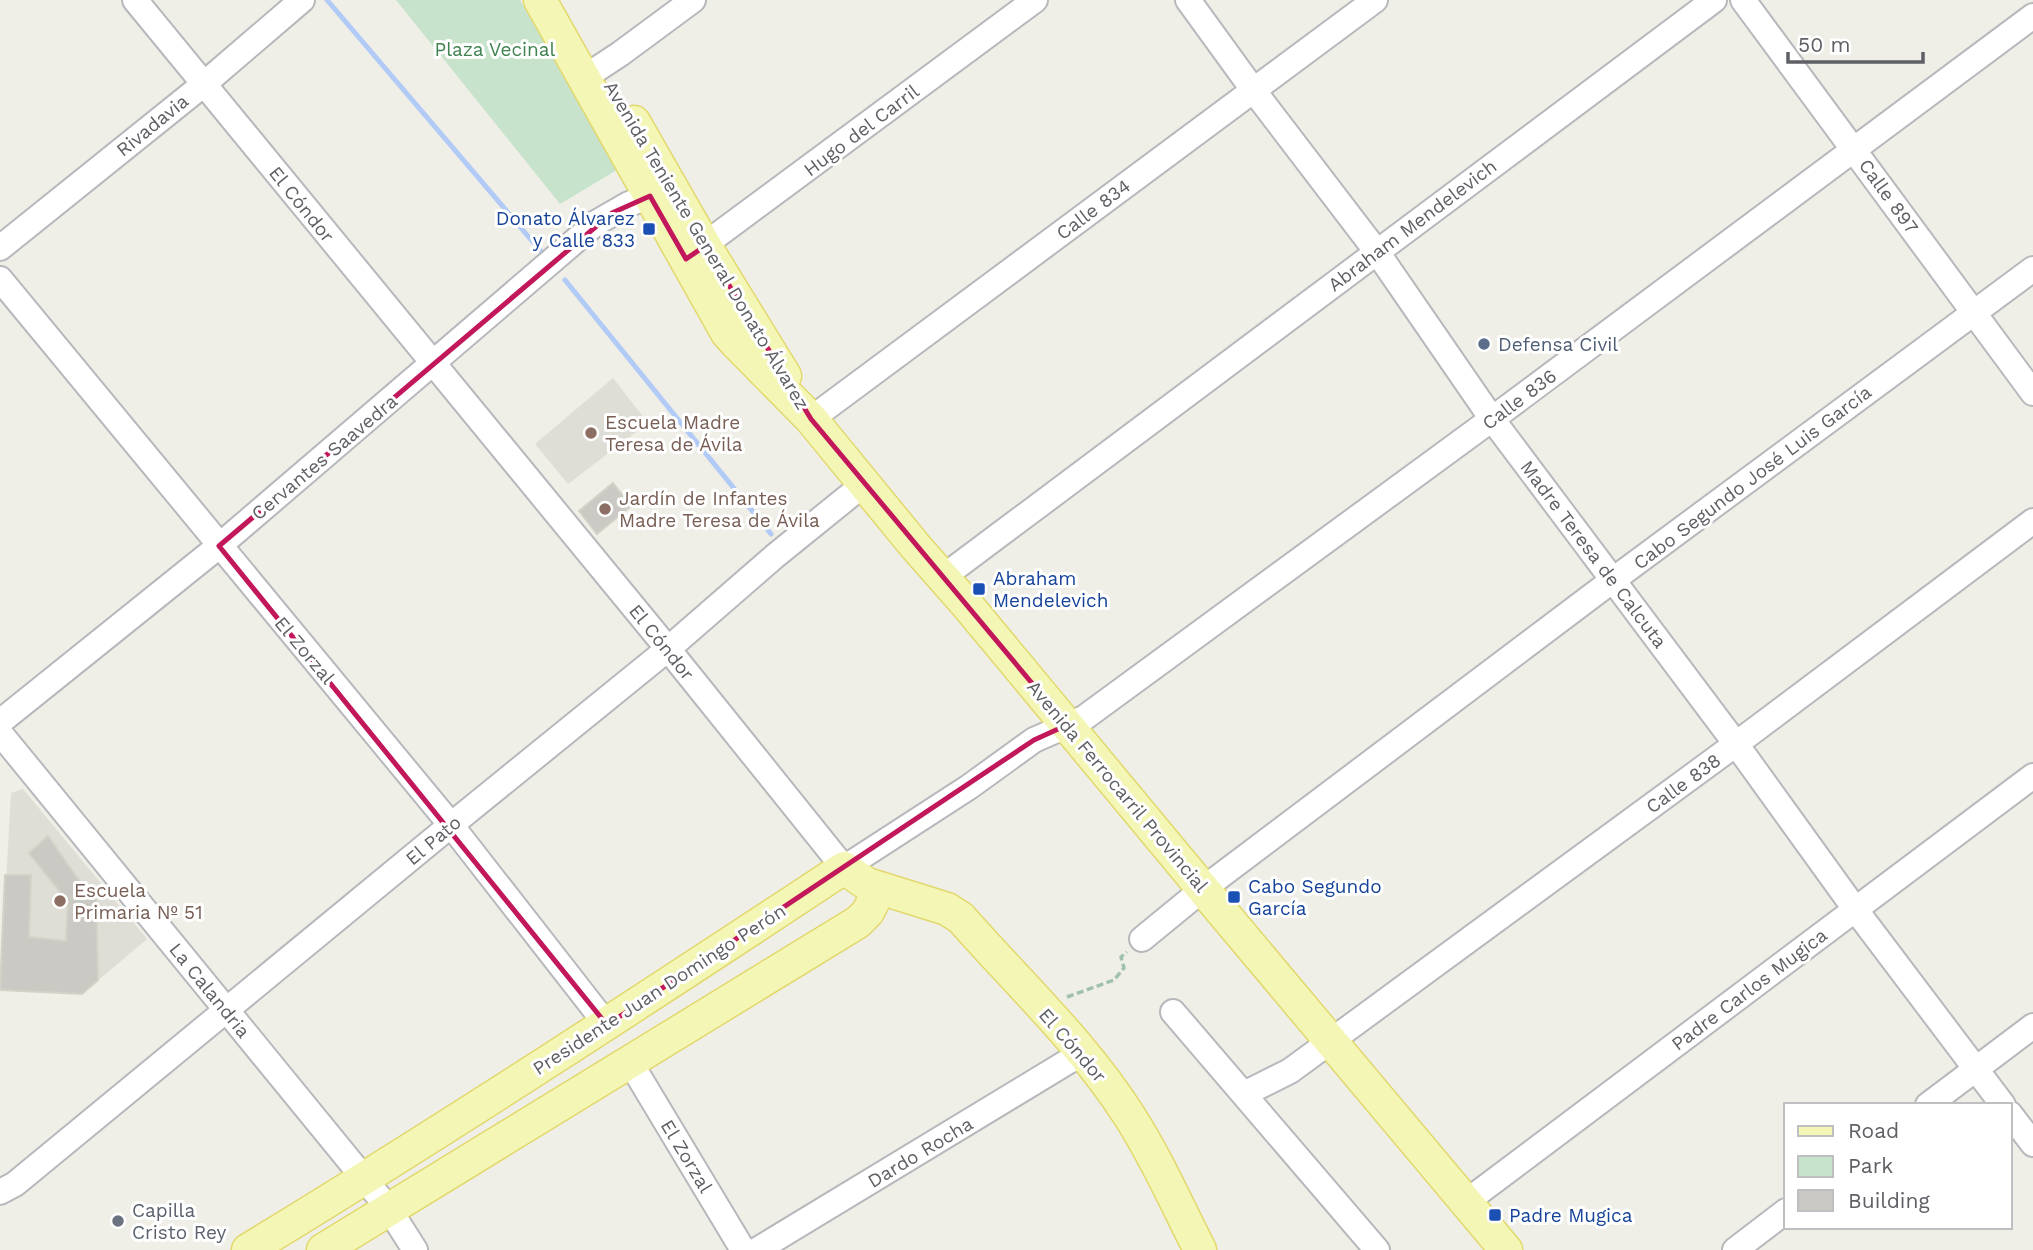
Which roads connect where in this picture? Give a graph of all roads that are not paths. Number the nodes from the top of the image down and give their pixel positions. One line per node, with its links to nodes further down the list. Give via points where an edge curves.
1 (135, 0): 13 (street, El Cóndor)
2 (302, 0): 13 (street, Rivadavia)
3 (540, 0): 12 (main road, Avenida Teniente General Donato Álvarez)
4 (564, 0): 12 (main road, Avenida Teniente General Donato Álvarez)
5 (693, 0): 12 (street)
6 (1035, 0): 18 (street, Hugo del Carril)
7 (1188, 0): 14 (street, Madre Teresa de Calcuta)
8 (1375, 0): 14 (street, Calle 834)
9 (1714, 0): 19 (street, Abraham Mendelevich)
10 (1743, 0): 15 (street, Calle 897)
11 (2033, 16): 15 (street, Calle 836)
12 (593, 71): 16 (main road, Avenida Teniente General Donato Álvarez); 18 (main road, Avenida Teniente General Donato Álvarez)
13 (204, 84): 17 (street, Rivadavia); 23 (street, El Cóndor)
14 (1254, 90): 19 (street, Madre Teresa de Calcuta); 25 (street, Calle 834)
15 (1854, 149): 22 (street, Calle 897); 26 (street, Calle 836)
16 (650, 196): 18 (main road, Avenida Teniente General Donato Álvarez); 23 (street, Cervantes Saavedra, via 596,223)
17 (0, 248)
18 (695, 252): 25 (main road, Avenida Teniente General Donato Álvarez)
19 (1377, 252): 26 (street, Madre Teresa de Calcuta); 30 (street, Abraham Mendelevich)
20 (2033, 269): 22 (street, Cabo Segundo José Luis García)
21 (0, 279): 29 (street, El Zorzal)
22 (1974, 312): 24 (street, Calle 897); 31 (street, Cabo Segundo José Luis García)
23 (434, 364): 29 (street, Cervantes Saavedra); 32 (street, El Cóndor)
24 (2033, 393)
25 (811, 419): 27 (main road, Avenida Ferrocarril Provincial)
26 (1492, 419): 31 (street, Madre Teresa de Calcuta); 34 (street, Calle 836)
27 (864, 484): 30 (main road, Avenida Ferrocarril Provincial); 32 (street, El Pato)
28 (2033, 521): 36 (street, Calle 838)
29 (219, 546): 33 (street, Cervantes Saavedra); 38 (street, El Zorzal)
30 (943, 577): 34 (main road, Avenida Ferrocarril Provincial)
31 (1613, 580): 36 (street, Madre Teresa de Calcuta); 41 (street, Cabo Segundo José Luis García)
32 (668, 649): 38 (street, El Pato); 39 (street, El Cóndor)
33 (0, 722)
34 (1067, 726): 39 (street, Presidente Juan Domingo Perón, via 1034,740); 41 (main road, Avenida Ferrocarril Provincial)
35 (0, 733): 44 (street, La Calandria)
36 (1736, 744): 42 (street, Madre Teresa de Calcuta); 48 (street, Calle 838)
37 (2033, 776): 42 (street, Padre Carlos Mugica)
38 (450, 825): 44 (street, El Pato); 46 (street, El Zorzal)
39 (844, 868): 40 (main road, El Cóndor); 46 (main road, Presidente Juan Domingo Perón)
40 (880, 888): 49 (main road, El Cóndor, via 947,909 961,918); 50 (main road, via 858,922)
41 (1202, 889): 43 (street, Cabo Segundo José Luis García); 48 (main road, Avenida Ferrocarril Provincial)
42 (1855, 909): 51 (street, Madre Teresa de Calcuta); 59 (street, Padre Carlos Mugica)
43 (1142, 939)
44 (228, 1011): 57 (street, La Calandria); 58 (street, El Pato)
45 (1172, 1012): 52 (street)
46 (607, 1025): 57 (main road, Presidente Juan Domingo Perón)
47 (2033, 1026): 51 (street)
48 (1330, 1041): 52 (street, Calle 838, via 1290,1071); 59 (main road, Avenida Ferrocarril Provincial)
49 (1083, 1053): 62 (main road, El Cóndor, via 1148,1146); 67 (street, Dardo Rocha)
50 (630, 1062): 60 (main road); 66 (street, El Zorzal)
51 (1976, 1069): 53 (street); 54 (street, Madre Teresa de Calcuta)
52 (1244, 1094): 68 (street)
53 (1931, 1103)
54 (2002, 1103)
55 (2012, 1117): 56 (street)
56 (2033, 1144)
57 (364, 1180): 60 (street, La Calandria); 63 (main road, Presidente Juan Domingo Perón)
58 (0, 1192)
59 (1466, 1202): 69 (main road, Avenida Ferrocarril Provincial)
60 (389, 1209): 64 (main road); 65 (street, La Calandria)
61 (1784, 1213): 70 (street)
62 (1191, 1247)
63 (248, 1250)
64 (323, 1250)
65 (415, 1250)
66 (744, 1250)
67 (757, 1250)
68 (1377, 1250)
69 (1506, 1250)
70 (1735, 1250)

